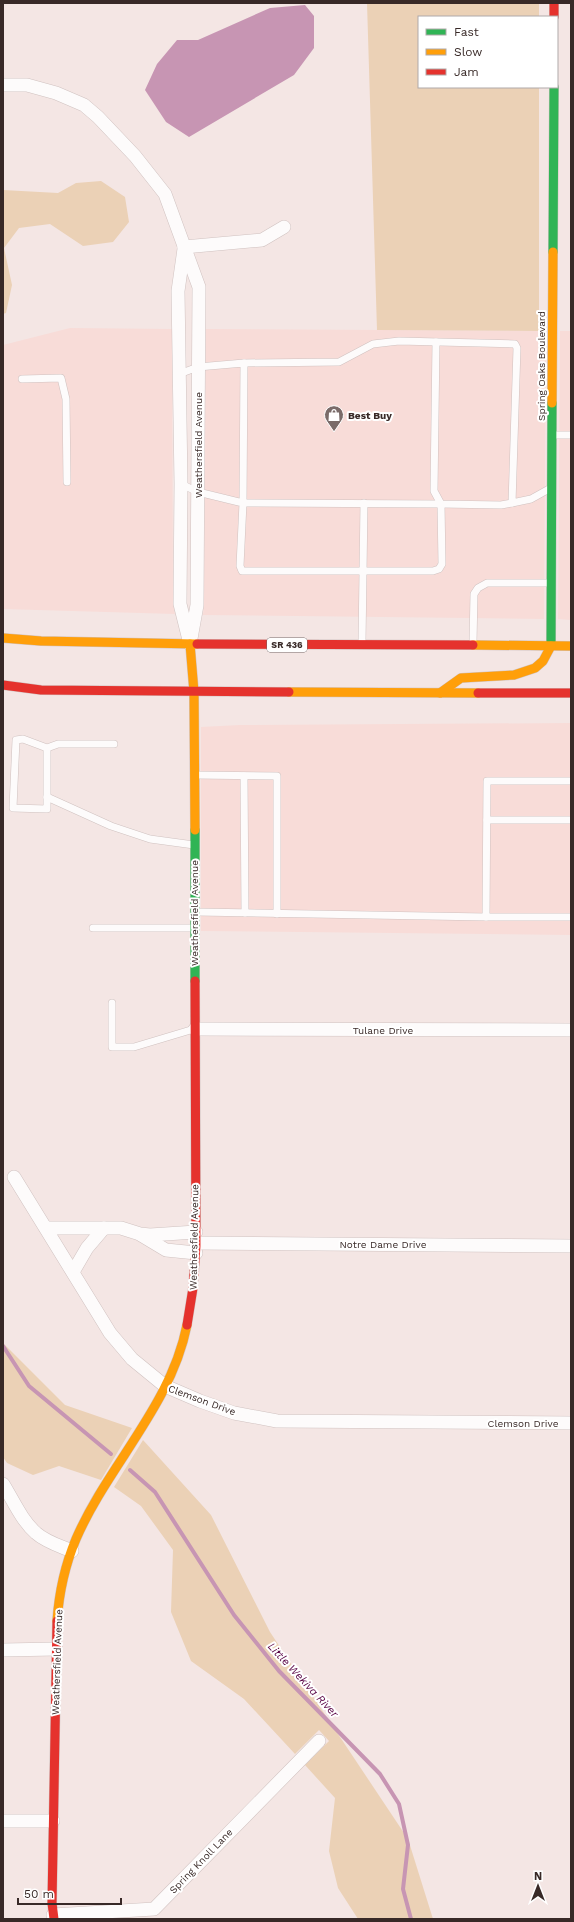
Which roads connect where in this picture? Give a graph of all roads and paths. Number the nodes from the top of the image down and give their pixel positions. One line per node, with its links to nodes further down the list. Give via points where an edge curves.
1 (554, 3): 2 (street)
2 (554, 16)
3 (3, 85): 6 (street, Weathersfield Avenue, via 27,85 56,93 84,105 98,117 135,156 165,194)
4 (554, 88): 12 (street, Spring Oaks Boulevard)
5 (284, 227): 6 (street, via 262,240)
6 (184, 247): 9 (street, Weathersfield Avenue, via 199,288); 10 (street, Weathersfield Avenue, via 178,291)
7 (436, 342): 8 (lane, via 399,341 373,344 339,362); 20 (lane, via 512,343 517,348); 21 (lane, via 434,491)
8 (244, 363): 9 (lane); 18 (lane)
9 (198, 367): 10 (lane); 17 (street, Weathersfield Avenue)
10 (179, 374): 15 (street, Weathersfield Avenue)
11 (22, 379): 14 (lane, via 61,378 66,399)
12 (552, 435): 13 (lane); 16 (street, Spring Oaks Boulevard)
13 (571, 435)
14 (67, 482)
15 (181, 484): 17 (lane); 25 (street, Weathersfield Avenue, via 180,604)
16 (552, 488): 20 (lane); 23 (street, Spring Oaks Boulevard)
17 (198, 492): 18 (lane); 25 (street, Weathersfield Avenue, via 197,605)
18 (243, 503): 19 (lane); 22 (lane, via 240,566 242,571)
19 (364, 503): 21 (lane); 22 (lane)
20 (512, 503): 21 (lane)
21 (441, 504): 22 (lane, via 442,564 439,569)
22 (363, 572): 26 (lane)
23 (551, 583): 27 (lane, via 487,583 478,588 474,594); 28 (street, Spring Oaks Boulevard)
24 (3, 638): 25 (street, SR 436)
25 (190, 644): 26 (street, SR 436); 31 (street, Weathersfield Avenue)
26 (362, 645): 27 (street, SR 436)
27 (473, 646): 28 (street, SR 436)
28 (551, 646): 29 (street, SR 436); 32 (street, via 543,661 535,668 514,675 461,678)
29 (571, 646)
30 (3, 685): 31 (street, via 40,690)
31 (194, 692): 32 (street); 36 (street, Weathersfield Avenue)
32 (440, 693): 33 (street)
33 (571, 693)
34 (114, 744): 35 (lane, via 58,744)
35 (47, 748): 39 (lane); 39 (lane, via 23,739 16,740 13,808 47,809)
36 (194, 775): 37 (lane); 42 (street, Weathersfield Avenue)
37 (244, 776): 44 (lane); 45 (lane, via 278,776)
38 (571, 781): 40 (lane, via 487,781)
39 (47, 797): 42 (lane, via 110,826 150,839)
40 (487, 820): 41 (lane); 46 (lane)
41 (571, 820)
42 (194, 845): 43 (street, Weathersfield Avenue)
43 (194, 912): 44 (lane); 49 (street, Weathersfield Avenue)
44 (246, 913): 45 (lane)
45 (278, 914): 46 (lane)
46 (486, 917): 47 (lane)
47 (571, 917)
48 (93, 928): 49 (lane)
49 (194, 928): 51 (street, Weathersfield Avenue)
50 (112, 1002): 51 (lane, via 112,1046 134,1046)
51 (194, 1029): 52 (street, Tulane Drive); 57 (street, Weathersfield Avenue)
52 (571, 1030)
53 (14, 1177): 54 (street, Clemson Drive)
54 (46, 1228): 55 (street, Notre Dame Drive); 59 (street, Clemson Drive)
55 (104, 1228): 56 (street, Notre Dame Drive, via 121,1228); 59 (street)
56 (140, 1234): 57 (street, Notre Dame Drive, via 164,1235); 57 (street, Notre Dame Drive, via 166,1250)
57 (196, 1243): 58 (street, Notre Dame Drive); 60 (street, Weathersfield Avenue, via 190,1313 182,1345)
58 (571, 1246)
59 (73, 1272): 60 (street, Clemson Drive, via 110,1333 132,1359)
60 (165, 1386): 61 (street, Clemson Drive, via 234,1413 277,1421); 63 (street, Weathersfield Avenue, via 89,1513)
61 (571, 1424)
62 (3, 1484): 63 (street, via 35,1533)
63 (72, 1551): 64 (street, Weathersfield Avenue, via 59,1604)
64 (56, 1649): 65 (street); 67 (street, Weathersfield Avenue)
65 (3, 1650)
66 (319, 1741): 69 (street, Spring Knoll Lane, via 154,1909)
67 (54, 1820): 68 (street); 69 (street, Weathersfield Avenue)
68 (3, 1821)
69 (53, 1917)

